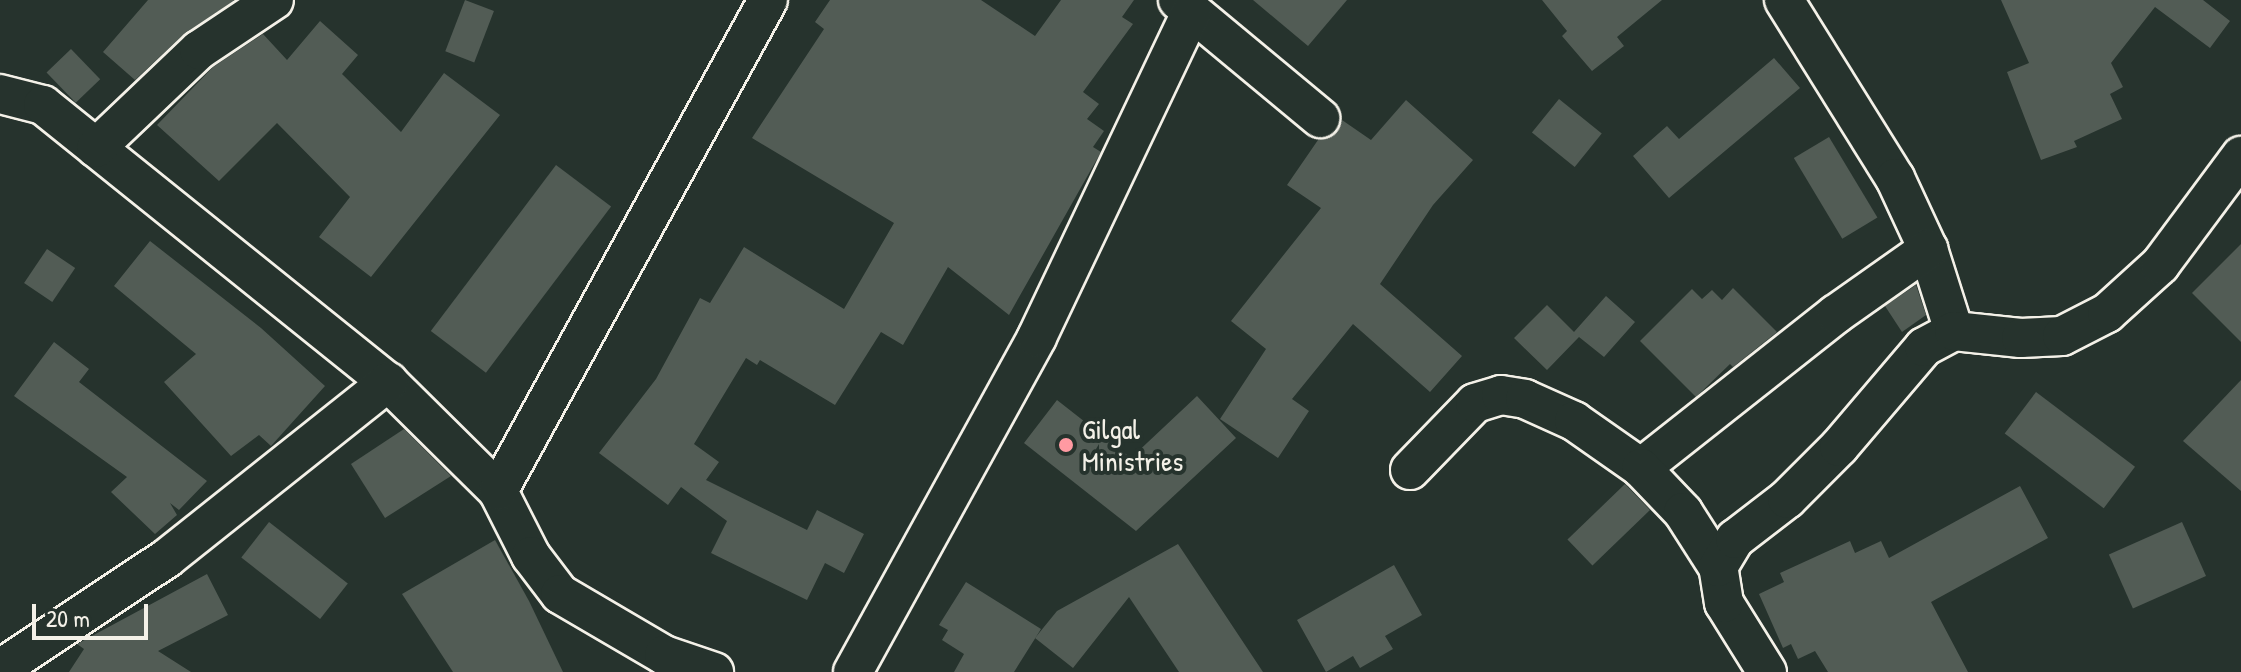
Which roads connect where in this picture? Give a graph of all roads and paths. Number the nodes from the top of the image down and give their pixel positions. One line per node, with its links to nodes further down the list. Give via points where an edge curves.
1 (274, 0): 7 (street, via 199,50)
2 (768, 0): 14 (street)
3 (1784, 0): 9 (street, via 1895,178)
4 (1185, 5): 6 (street); 18 (street, via 1037,337)
5 (0, 94): 7 (street, via 43,105)
6 (1320, 118)
7 (96, 148): 11 (street)
8 (2239, 166): 10 (street, via 2160,265 2107,313 2062,336)
9 (1928, 249): 10 (street); 12 (street, via 1836,314)
10 (1954, 331): 15 (street, via 1924,347 1839,447 1735,539)
11 (388, 382): 14 (street); 16 (street, via 167,558)
12 (1641, 468): 13 (street, via 1574,421 1525,399 1501,395 1475,403); 15 (street, via 1683,512)
13 (1410, 470)
14 (498, 491): 17 (street, via 531,556 560,594 664,655)
15 (1718, 567): 19 (street, via 1724,603)
16 (0, 669)
17 (714, 672)
18 (853, 672)
19 (1767, 672)

